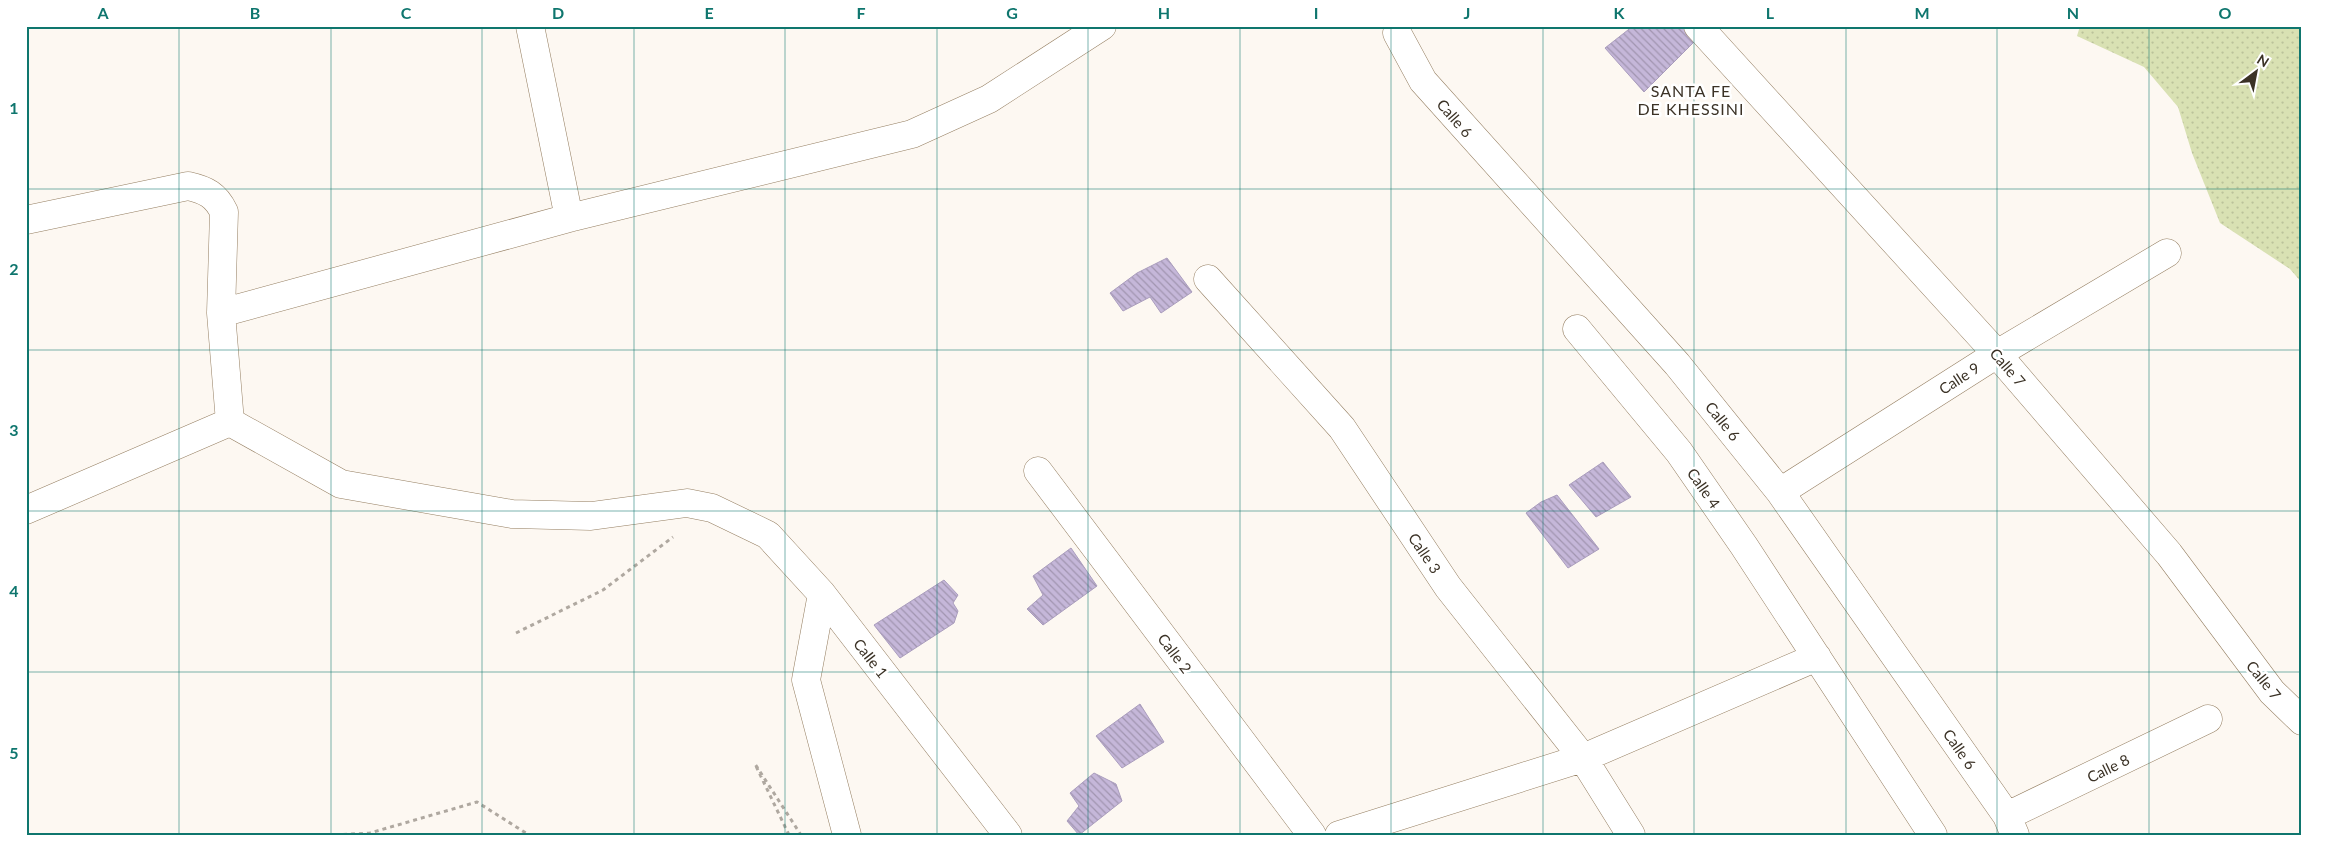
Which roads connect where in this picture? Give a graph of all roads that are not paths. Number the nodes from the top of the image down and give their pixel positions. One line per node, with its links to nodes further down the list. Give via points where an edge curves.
1 (530, 26): 5 (street)
2 (1102, 26): 5 (street, via 989,99 912,134)
3 (1698, 26): 11 (street, Calle 7)
4 (1403, 29): 14 (street, Calle 6, via 1423,81 1678,364)
5 (568, 218): 9 (street)
6 (26, 220): 9 (street, via 188,186 204,189 218,199 224,212)
7 (2167, 253): 11 (street, Calle 9)
8 (1208, 279): 20 (street, Calle 3, via 1342,428 1448,588)
9 (221, 313): 12 (street)
10 (1577, 329): 17 (street, Calle 4, via 1679,452)
11 (1996, 354): 14 (street, Calle 9); 19 (street, Calle 7, via 2169,554 2272,692)
12 (230, 422): 15 (street); 16 (street, Calle 1, via 341,484 512,514 591,516 687,504 712,508 768,535)
13 (1038, 471): 24 (street, Calle 2)
14 (1780, 492): 21 (street, Calle 6)
15 (26, 510)
16 (822, 594): 22 (street, via 806,680); 23 (street, Calle 1)
17 (1817, 657): 20 (street); 27 (street, Calle 4)
18 (2208, 719): 21 (street, Calle 8)
19 (2302, 721)
20 (1583, 758): 25 (street); 26 (street, Calle 3)
21 (2011, 826)
22 (846, 835)
23 (1008, 835)
24 (1312, 835)
25 (1339, 835)
26 (1631, 835)
27 (1934, 835)

